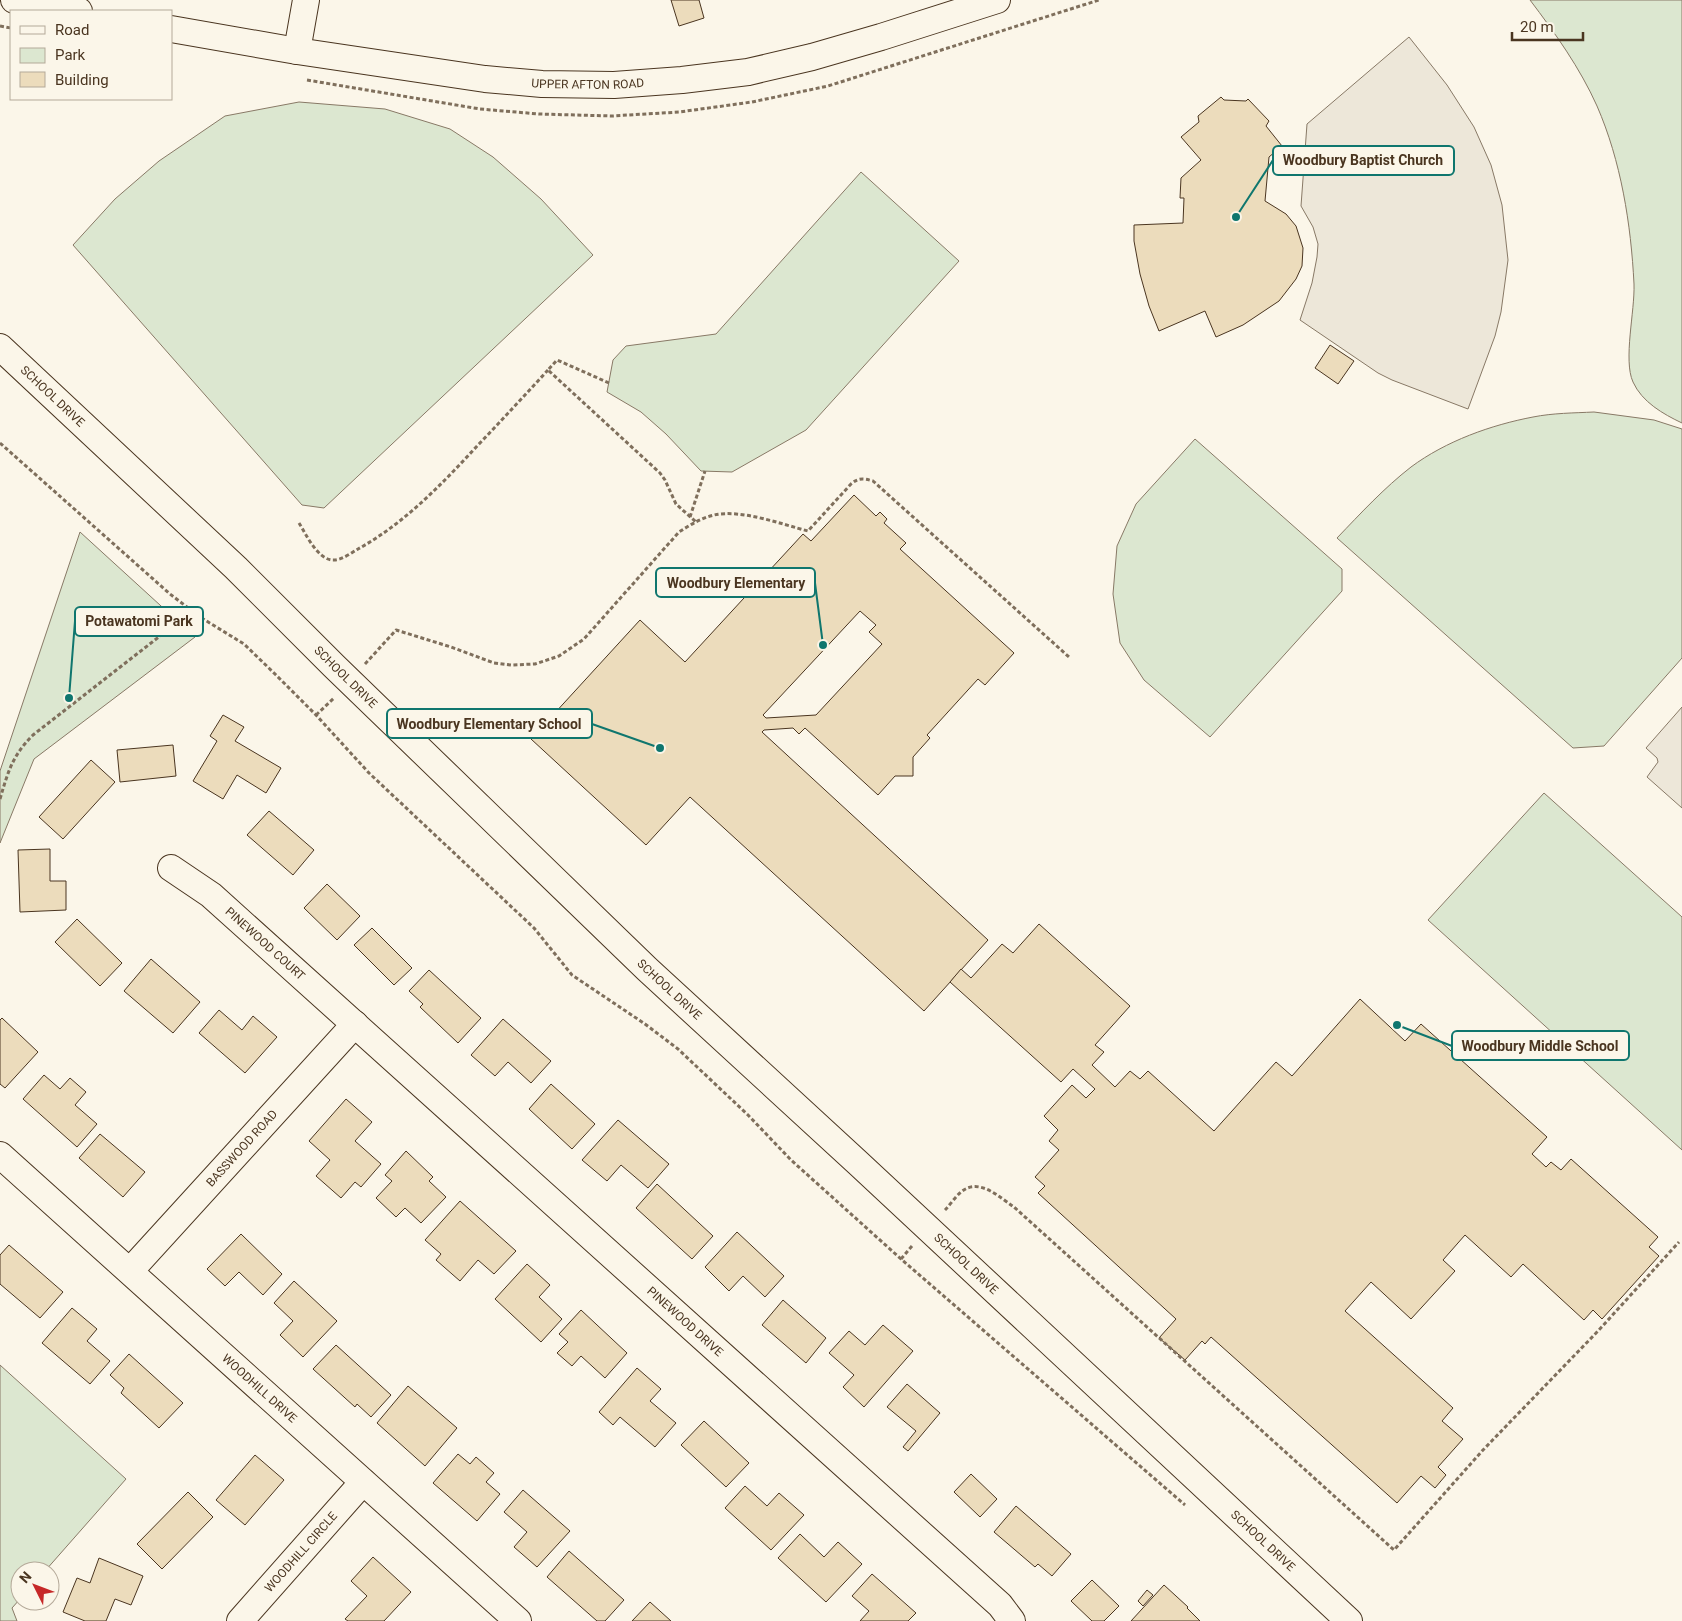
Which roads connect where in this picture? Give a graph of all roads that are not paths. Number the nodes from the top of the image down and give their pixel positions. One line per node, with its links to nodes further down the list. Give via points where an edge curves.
1 (14, 0): 4 (street)
2 (306, 0): 6 (street)
3 (997, 0): 6 (street, UPPER AFTON ROAD, via 881,38 748,72 614,85 485,79)
4 (73, 10)
5 (172, 29): 6 (street, UPPER AFTON ROAD)
6 (297, 51)
7 (0, 347): 16 (street, SCHOOL DRIVE, via 236,568 647,969)
8 (171, 868): 9 (street, PINEWOOD COURT, via 211,894)
9 (355, 1024): 11 (street, BASSWOOD ROAD); 15 (street, PINEWOOD DRIVE, via 1000,1605)
10 (0, 1155): 11 (street, WOODHILL DRIVE)
11 (130, 1271): 12 (street, WOODHILL DRIVE)
12 (363, 1482): 13 (street, WOODHILL CIRCLE); 14 (street, WOODHILL DRIVE)
13 (240, 1621)
14 (518, 1621)
15 (1012, 1621)
16 (1349, 1621)

